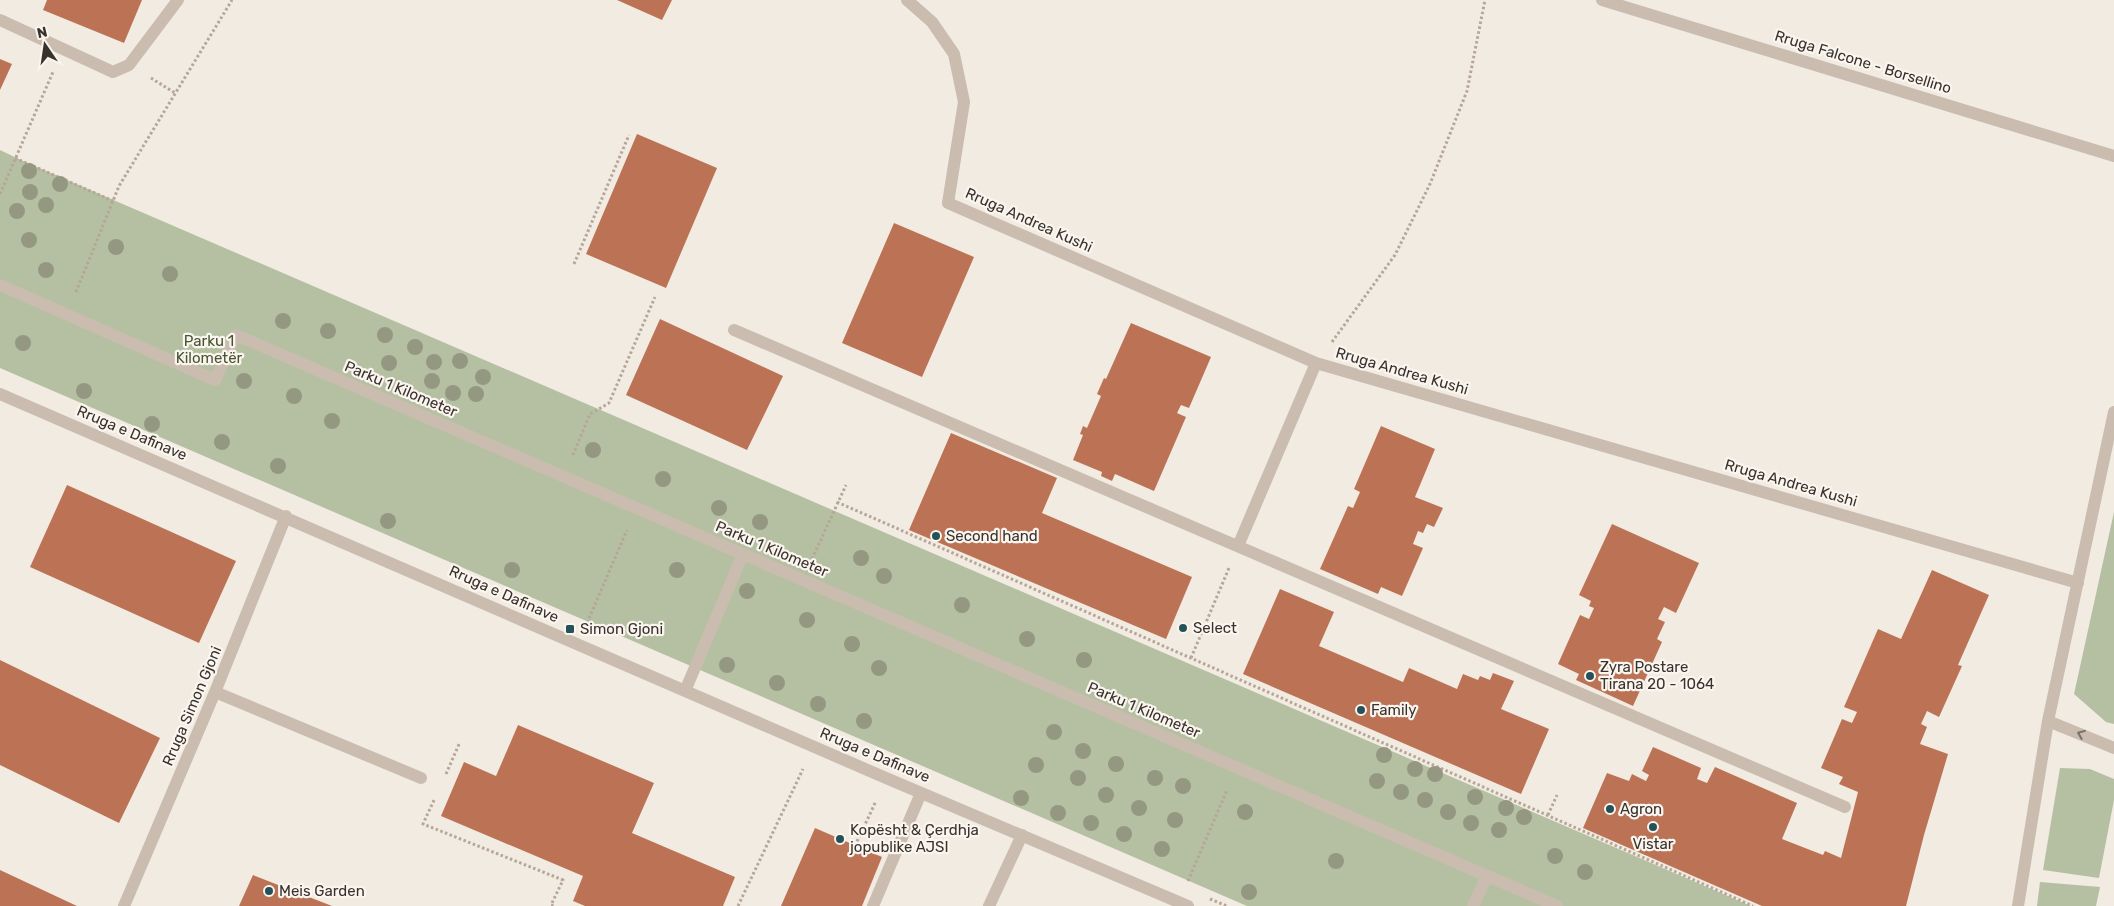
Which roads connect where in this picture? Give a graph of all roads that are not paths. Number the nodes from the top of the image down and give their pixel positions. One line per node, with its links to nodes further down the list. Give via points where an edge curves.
1 (178, 0): 4 (street, via 128,65 113,72)
2 (907, 0): 8 (street, Rruga Andrea Kushi, via 932,22 954,54 964,102 948,203)
3 (1602, 0): 5 (street, Rruga Falcone - Borsellino)
4 (0, 20)
5 (2114, 156)
6 (0, 286): 13 (street, Parku 1 Kilometer, via 215,380 236,335)
7 (734, 330): 12 (street)
8 (1316, 363): 12 (street); 14 (street, Rruga Andrea Kushi)
9 (0, 394): 11 (street, Rruga e Dafinave)
10 (2114, 412): 14 (street)
11 (286, 516): 15 (street, Rruga e Dafinave); 16 (street, Rruga Simon Gjoni)
12 (1238, 546): 21 (street)
13 (743, 554): 15 (street); 23 (street, Parku 1 Kilometer)
14 (2078, 583): 17 (street)
15 (684, 691): 20 (street, Rruga e Dafinave)
16 (216, 692): 19 (street); 25 (street, Rruga Simon Gjoni)
17 (2048, 721): 18 (street, one-way to 17); 30 (street)
18 (2114, 748)
19 (420, 778)
20 (921, 793): 22 (street, Rruga e Dafinave); 26 (street)
21 (1845, 807)
22 (1022, 835): 24 (street, Rruga e Dafinave); 27 (street)
23 (1487, 876): 28 (street); 29 (street, Parku 1 Kilometer)
24 (1183, 904)
25 (124, 906)
26 (873, 906)
27 (989, 906)
28 (1473, 906)
29 (1557, 906)
30 (2018, 906)

